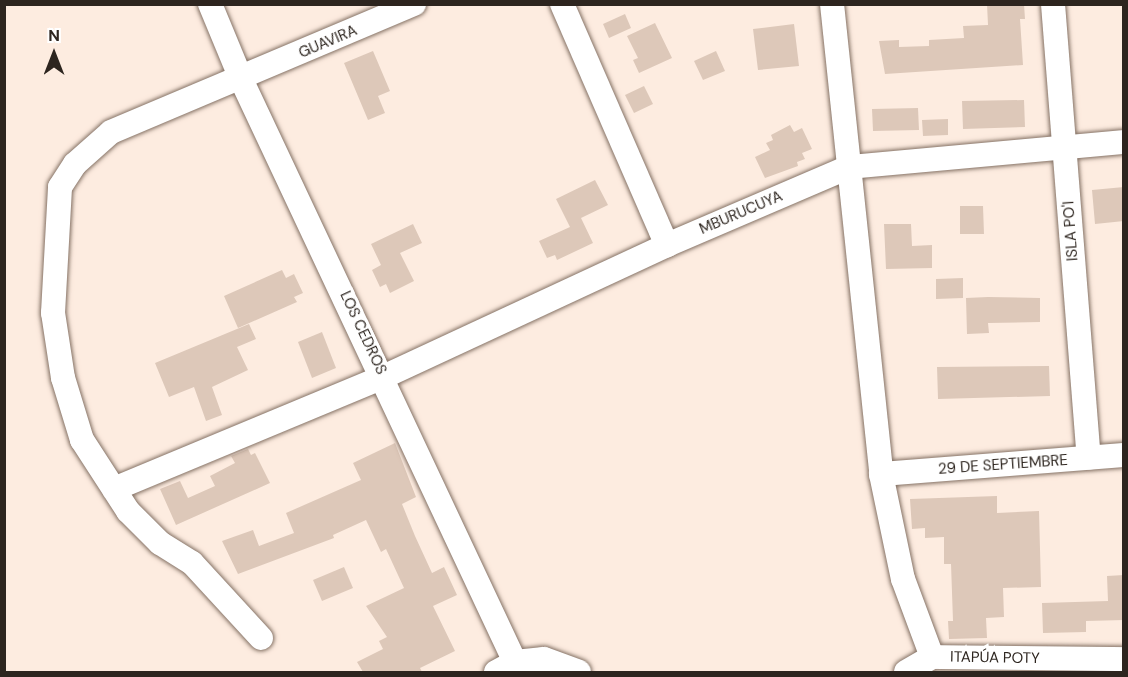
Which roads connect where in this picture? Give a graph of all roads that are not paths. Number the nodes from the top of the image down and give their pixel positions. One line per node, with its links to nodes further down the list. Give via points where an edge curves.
1 (210, 4): 6 (street, LOS CEDROS)
2 (414, 4): 6 (street, GUAVIRA)
3 (562, 4): 10 (street)
4 (832, 4): 9 (street)
5 (1053, 4): 8 (street, ISLA PO'I)
6 (241, 79): 11 (street, LOS CEDROS); 15 (street, GUAVIRA, via 111,132 75,164 60,187 52,313 63,378 82,440)
7 (1124, 142): 8 (street, MBURUCUYA)
8 (1064, 146): 9 (street, MBURUCUYA); 13 (street, ISLA PO'I)
9 (849, 167): 10 (street, MBURUCUYA); 14 (street)
10 (667, 245): 11 (street, MBURUCUYA)
11 (383, 377): 15 (street, MBURUCUYA); 19 (street, LOS CEDROS)
12 (1124, 455): 13 (street, 29 DE SEPTIEMBRE)
13 (1089, 458): 14 (street, 29 DE SEPTIEMBRE)
14 (881, 474): 17 (street, via 903,579)
15 (114, 489): 16 (street, GUAVIRA, via 128,512 160,543 192,563)
16 (261, 638)
17 (932, 657): 18 (street, ITAPÚA POTY); 21 (street, ITAPÚA POTY)
18 (1124, 659)
19 (513, 669): 20 (street, via 544,659)
20 (579, 672)
21 (906, 672)

